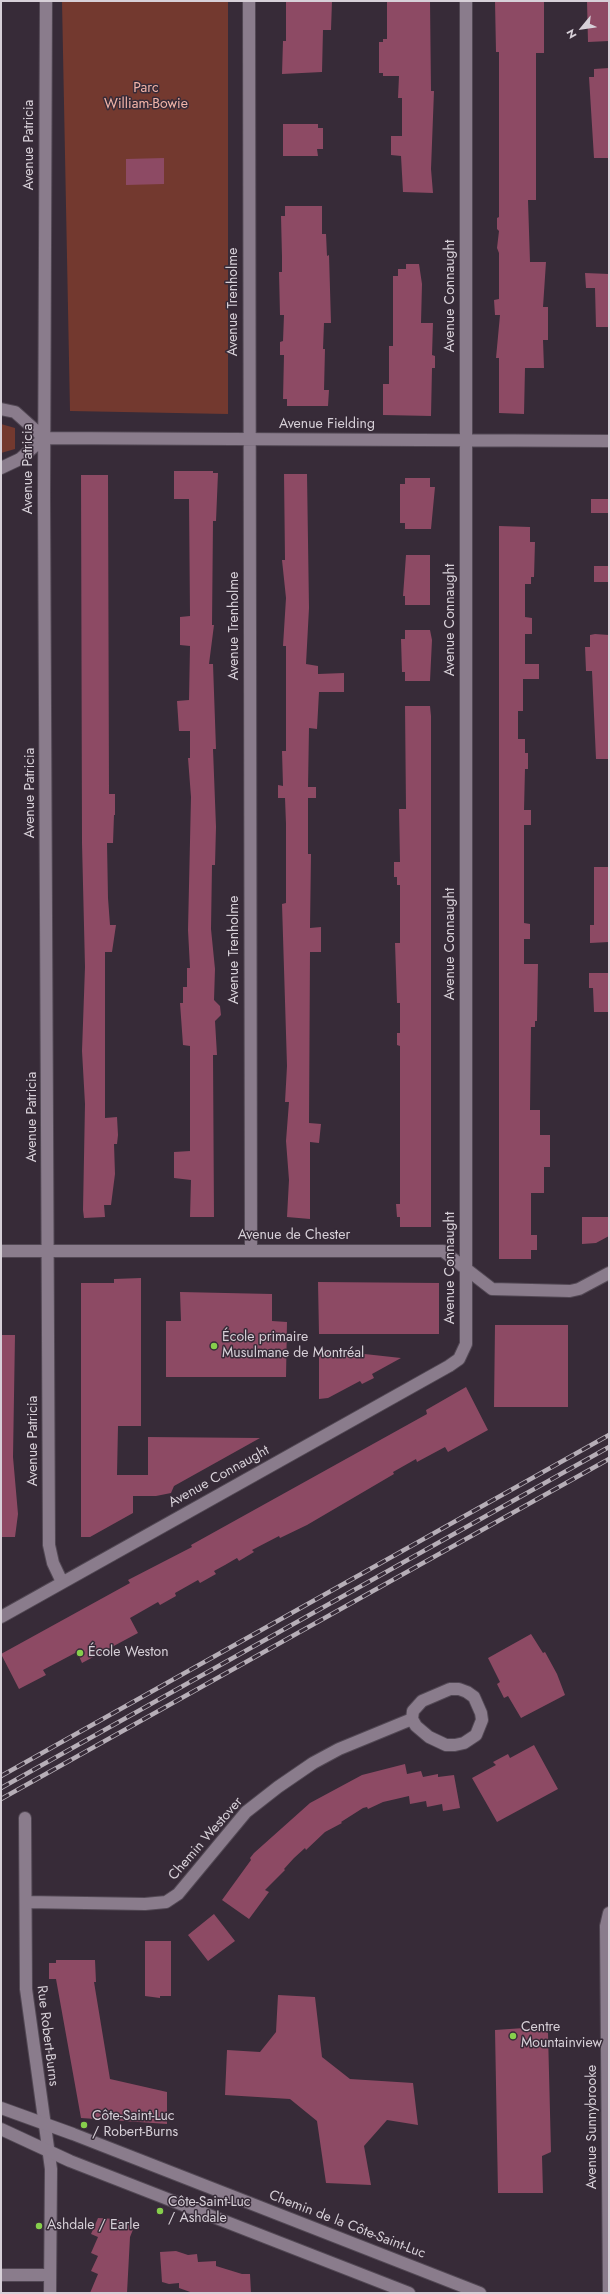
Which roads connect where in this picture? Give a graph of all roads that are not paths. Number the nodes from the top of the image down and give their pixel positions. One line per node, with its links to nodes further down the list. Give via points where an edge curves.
1 (46, 1): 5 (street, Avenue Patricia)
2 (249, 1): 6 (street, Avenue Trenholme)
3 (466, 1): 7 (street, Avenue Connaught)
4 (1, 409): 5 (street, via 15,412)
5 (44, 438): 6 (street, Avenue Fielding); 9 (street, via 20,459); 11 (street, Avenue Patricia)
6 (249, 439): 7 (street, Avenue Fielding); 12 (street, Avenue Trenholme)
7 (466, 441): 8 (street, Avenue Fielding); 13 (street, Avenue Connaught)
8 (609, 442)
9 (1, 468)
10 (1, 1251): 11 (street, Avenue de Chester)
11 (48, 1251): 12 (street, Avenue de Chester); 15 (street, Avenue Patricia, via 49,1545 53,1563)
12 (251, 1251): 13 (street, Avenue de Chester, via 443,1251)
13 (466, 1270): 14 (street, Avenue de Chester, via 492,1289 575,1290); 15 (street, Avenue Connaught, via 466,1344 455,1362)
14 (609, 1273)
15 (62, 1582): 16 (street, Avenue Connaught)
16 (1, 1617)
17 (412, 1719): 17 (street, via 429,1737 446,1745 464,1743 476,1735 482,1720 474,1697 459,1689 442,1691 422,1700 413,1711); 19 (street, Chemin Westover, via 339,1749 278,1787 246,1812 178,1894 166,1902)
18 (25, 1818): 19 (street, Rue Robert-Burns)
19 (26, 1902): 23 (street, Rue Robert-Burns, via 26,1989)
20 (609, 1913): 22 (street, Avenue Sunnybrooke, via 606,1926)
21 (1, 2108): 23 (street, Chemin de la Côte-Saint-Luc)
22 (609, 2112): 31 (street, Avenue Sunnybrooke)
23 (45, 2125): 25 (street, Rue Robert-Burns); 30 (street, Chemin de la Côte-Saint-Luc)
24 (1, 2129): 25 (street)
25 (49, 2151): 27 (street, Rue Robert-Burns); 29 (street)
26 (1, 2275): 27 (street)
27 (50, 2275): 28 (street, Rue Robert-Burns)
28 (50, 2293)
29 (409, 2293)
30 (480, 2293)
31 (609, 2293)

